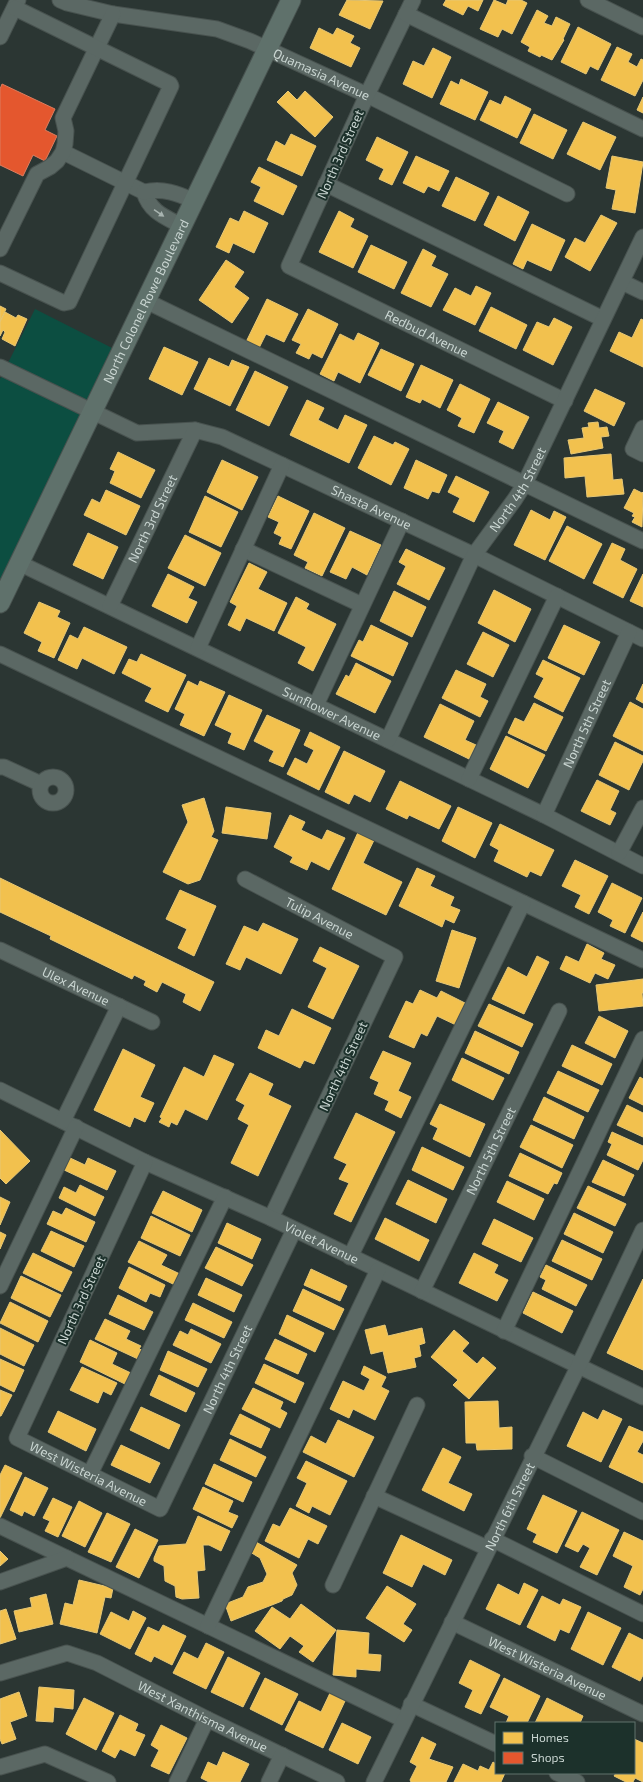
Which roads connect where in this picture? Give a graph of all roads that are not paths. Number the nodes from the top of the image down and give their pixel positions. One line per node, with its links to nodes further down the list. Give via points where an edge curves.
1 (60, 0): 6 (street, Quamasia Avenue)
2 (291, 0): 11 (main road, North Colonel Rowe Boulevard)
3 (413, 0): 7 (street, North 3rd Street)
4 (588, 0): 8 (street)
5 (16, 4): 9 (street); 10 (street)
6 (113, 14): 10 (street); 11 (street, Quamasia Avenue, via 217,29)
7 (406, 14): 12 (street, North 3rd Street); 13 (street)
8 (643, 27)
9 (0, 37)
10 (96, 48): 14 (street, via 63,118 66,131); 15 (street, via 171,86)
11 (268, 49): 12 (street, Quamasia Avenue); 19 (main road, North Colonel Rowe Boulevard)
12 (367, 95): 16 (street, North 3rd Street); 18 (street, Quamasia Avenue)
13 (643, 129)
14 (63, 152): 15 (street); 22 (street, via 50,167 37,174)
15 (126, 182): 17 (street); 24 (street, via 69,302 64,303)
16 (326, 184): 23 (street, North 3rd Street); 28 (street)
17 (144, 192): 19 (street, via 156,190 178,193); 20 (street, one-way to 20, via 151,207)
18 (567, 194)
19 (194, 201): 20 (main road, North Colonel Rowe Boulevard)
20 (182, 226): 27 (main road, North Colonel Rowe Boulevard)
21 (643, 237): 25 (street, North 4th Street)
22 (0, 249)
23 (289, 266): 30 (street, Redbud Avenue)
24 (0, 273)
25 (622, 282): 26 (street); 28 (street, North 4th Street)
26 (643, 292)
27 (146, 301): 31 (main road, North Colonel Rowe Boulevard); 36 (street)
28 (603, 319): 30 (street, North 4th Street)
29 (0, 367): 31 (street, Shasta Avenue)
30 (565, 401): 36 (street, North 4th Street)
31 (92, 411): 33 (street, Shasta Avenue, via 137,434); 41 (main road, North Colonel Rowe Boulevard)
32 (643, 428): 34 (street)
33 (195, 430): 35 (street, Shasta Avenue, via 222,437); 45 (street, North 3rd Street)
34 (638, 451)
35 (282, 465): 37 (street, Shasta Avenue); 39 (street)
36 (524, 485): 38 (street); 40 (street, North 4th Street)
37 (402, 521): 40 (street, Shasta Avenue); 44 (street)
38 (643, 541)
39 (243, 549): 44 (street); 48 (street)
40 (474, 555): 42 (street, Shasta Avenue); 51 (street, North 4th Street)
41 (19, 563): 43 (main road, North Colonel Rowe Boulevard); 45 (street, Sunflower Avenue)
42 (556, 596): 46 (street, Shasta Avenue); 53 (street)
43 (0, 603)
44 (362, 605): 50 (street)
45 (110, 606): 48 (street, Sunflower Avenue)
46 (629, 632): 47 (street, Shasta Avenue); 56 (street, North 5th Street)
47 (643, 639)
48 (198, 648): 50 (street, Sunflower Avenue)
49 (0, 654): 60 (street)
50 (316, 705): 51 (street, Sunflower Avenue)
51 (388, 740): 53 (street, Sunflower Avenue)
52 (1, 764): 54 (street)
53 (469, 779): 56 (street, Sunflower Avenue)
54 (41, 784)
55 (643, 808): 57 (street)
56 (544, 815): 57 (street, Sunflower Avenue)
57 (619, 853): 58 (street, Sunflower Avenue)
58 (643, 866)
59 (245, 879): 62 (street, Tulip Avenue)
60 (523, 903): 63 (street); 75 (street)
61 (0, 950): 64 (street, Ulex Avenue)
62 (394, 957): 72 (street, North 4th Street)
63 (643, 960)
64 (119, 1006): 66 (street, Ulex Avenue); 69 (street)
65 (558, 1010): 78 (street, North 5th Street)
66 (152, 1022)
67 (643, 1039): 79 (street)
68 (0, 1090): 69 (street, Violet Avenue)
69 (69, 1124): 70 (street, Violet Avenue); 77 (street)
70 (145, 1162): 71 (street, Violet Avenue); 83 (street, North 3rd Street)
71 (225, 1197): 72 (street, Violet Avenue); 85 (street)
72 (271, 1218): 73 (street, Violet Avenue)
73 (294, 1230): 75 (street, Violet Avenue); 87 (street, North 4th Street)
74 (643, 1230): 80 (street, North 6th Street)
75 (350, 1256): 76 (street, Violet Avenue)
76 (378, 1270): 78 (street, Violet Avenue); 96 (street)
77 (0, 1286)
78 (422, 1291): 79 (street, Violet Avenue)
79 (504, 1331): 80 (street, Violet Avenue)
80 (579, 1365): 81 (street, Violet Avenue); 84 (street, North 6th Street)
81 (643, 1397)
82 (417, 1405): 86 (street)
83 (17, 1438): 85 (street, West Wisteria Avenue)
84 (532, 1456): 88 (street); 90 (street, North 6th Street)
85 (90, 1474): 87 (street, West Wisteria Avenue)
86 (374, 1496): 90 (street); 93 (street)
87 (160, 1509)
88 (643, 1512)
89 (0, 1526): 91 (street)
90 (490, 1543): 94 (street); 95 (street, North 6th Street)
91 (67, 1558): 92 (street); 96 (street)
92 (0, 1582)
93 (333, 1585)
94 (643, 1614)
95 (452, 1622): 98 (street, North 6th Street); 99 (street, West Wisteria Avenue)
96 (208, 1626): 101 (street)
97 (0, 1673): 100 (street, West Xanthisma Avenue, via 67,1653 129,1678)
98 (411, 1704): 101 (street, North 6th Street); 102 (street)
99 (643, 1714)
100 (207, 1719): 103 (street, West Xanthisma Avenue); 107 (street)
101 (404, 1720): 110 (street, North 6th Street)
102 (495, 1744)
103 (282, 1755): 108 (street); 109 (street, West Xanthisma Avenue)
104 (0, 1767): 106 (street, via 45,1754)
105 (560, 1774): 111 (street)
106 (108, 1782)
107 (177, 1782)
108 (269, 1782)
109 (337, 1782)
110 (374, 1782)
111 (577, 1782)

